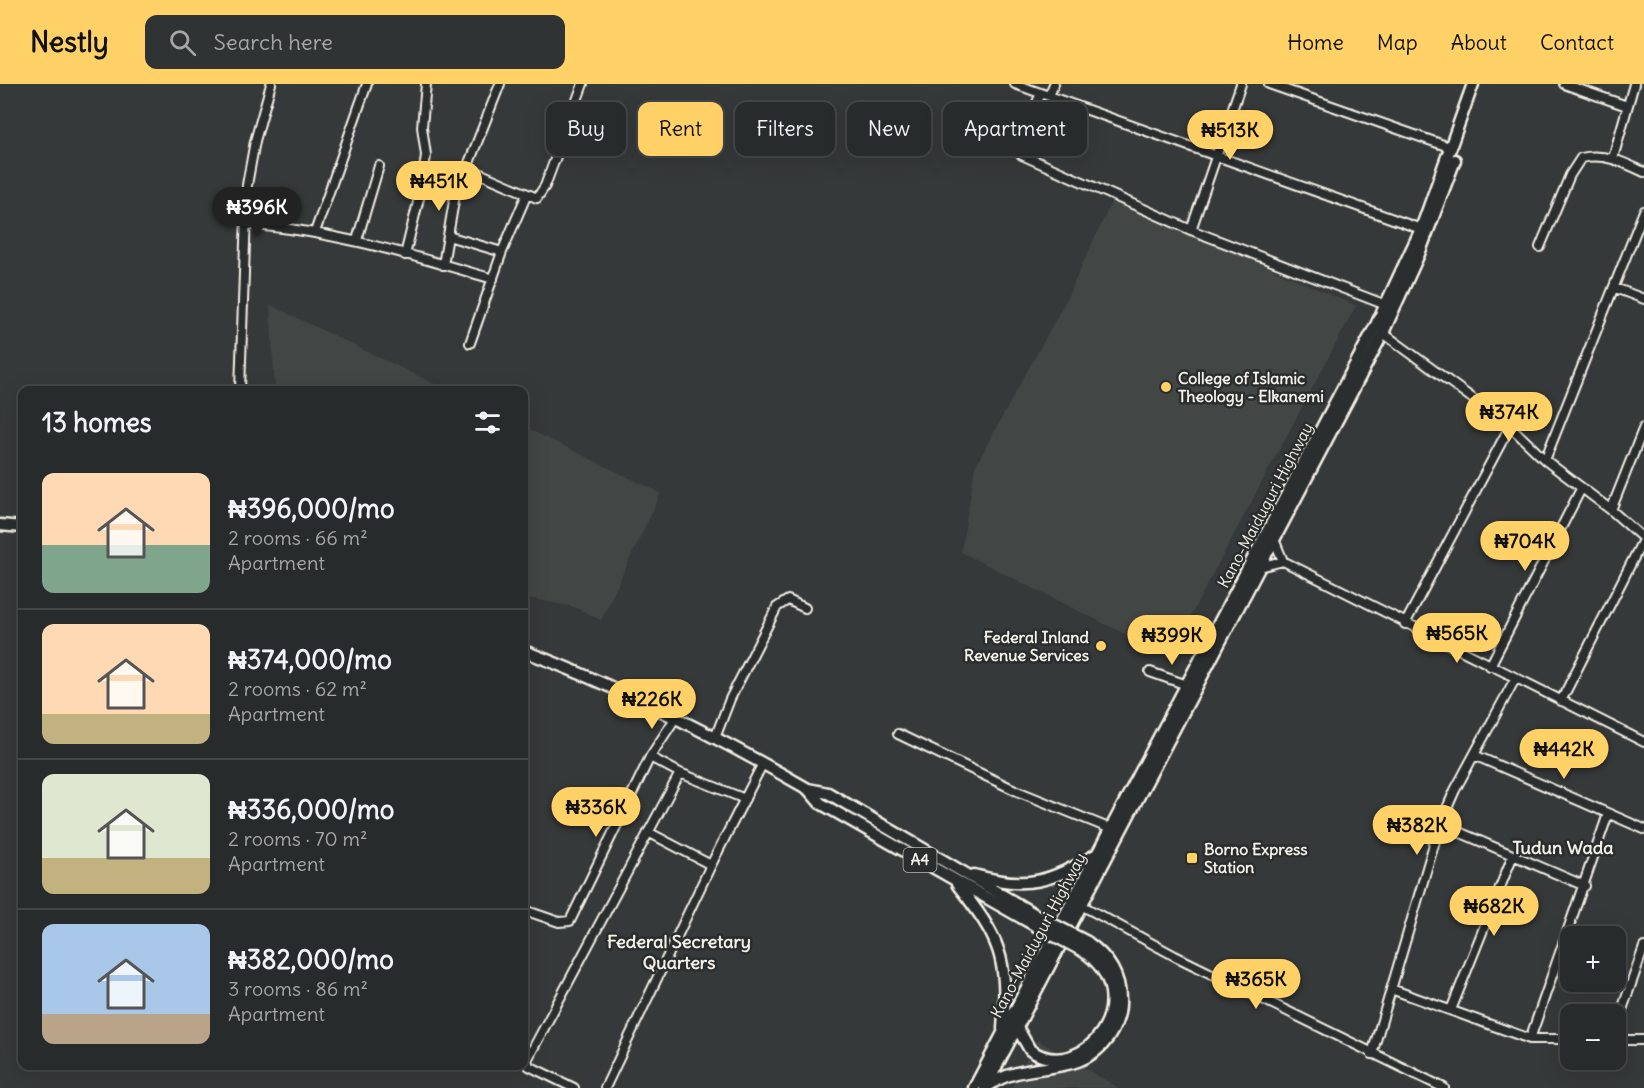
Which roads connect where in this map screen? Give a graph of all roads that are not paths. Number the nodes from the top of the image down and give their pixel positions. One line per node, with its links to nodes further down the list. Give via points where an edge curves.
1 (271, 84): 24 (street, via 255,141)
2 (367, 84): 27 (street)
3 (426, 84): 32 (street, via 422,127 426,155)
4 (500, 84): 20 (street)
5 (583, 84): 22 (street, via 541,194 537,198)
6 (1015, 84): 14 (street)
7 (1054, 84): 14 (street)
8 (1242, 84): 17 (street)
9 (1269, 84): 16 (street)
10 (1473, 84): 16 (highway, Kano-Maiduguri Highway)
11 (1480, 84): 38 (highway, Kano-Maiduguri Highway, via 1438,205)
12 (1564, 84): 15 (street)
13 (1634, 84): 15 (street)
14 (1045, 94): 17 (street); 26 (street, via 1018,152)
15 (1627, 106): 18 (street)
16 (1452, 148): 25 (highway, Kano-Maiduguri Highway)
17 (1218, 157): 25 (street); 26 (street)
18 (1612, 158): 21 (street); 30 (street, via 1581,158)
19 (379, 166): 29 (street)
20 (467, 168): 22 (street); 28 (street, via 455,195)
21 (1644, 172)
22 (526, 194): 31 (street)
23 (1644, 212): 35 (street)
24 (245, 224): 27 (street); 40 (street)
25 (1421, 229): 37 (highway, Kano-Maiduguri Highway)
26 (1191, 230): 37 (street)
27 (315, 232): 29 (street)
28 (448, 236): 31 (street); 33 (street)
29 (357, 240): 32 (street)
30 (1540, 247)
31 (502, 252): 34 (street)
32 (405, 255): 33 (street)
33 (442, 265): 34 (street)
34 (493, 279): 39 (street)
35 (1615, 288): 36 (street); 43 (street)
36 (1644, 298)
37 (1386, 304): 58 (highway, Kano-Maiduguri Highway)
38 (1383, 333): 41 (street); 48 (highway, Kano-Maiduguri Highway)
39 (470, 343)
40 (240, 386)
41 (1510, 426): 43 (street); 53 (street)
42 (1644, 427): 45 (street)
43 (1545, 460): 44 (street)
44 (1581, 489): 45 (street); 55 (street)
45 (1611, 510): 49 (street)
46 (0, 525): 47 (highway)
47 (18, 527)
48 (1274, 539): 50 (street); 51 (highway, Kano-Maiduguri Highway)
49 (1644, 539): 59 (street)
50 (1283, 561): 51 (street); 53 (street)
51 (1259, 567): 79 (highway, Kano-Maiduguri Highway)
52 (805, 608): 62 (street, via 788,600 777,607 730,699)
53 (1405, 624): 55 (street)
54 (528, 653): 60 (highway, A4)
55 (1490, 666): 57 (street)
56 (1150, 672): 58 (street)
57 (1515, 679): 59 (street); 64 (street)
58 (1187, 685): 71 (highway, Kano-Maiduguri Highway)
59 (1561, 701): 63 (street)
60 (676, 717): 62 (highway, A4); 65 (street)
61 (898, 734): 71 (street, via 1017,791)
62 (715, 738): 66 (highway, A4)
63 (1644, 742)
64 (1474, 754): 69 (street); 70 (street)
65 (650, 757): 67 (street); 80 (street, via 570,921 560,922)
66 (763, 763): 68 (street); 77 (highway, A4, via 808,789 819,803)
67 (680, 773): 68 (street); 73 (street)
68 (745, 798): 76 (street)
69 (1608, 814): 72 (street); 78 (street)
70 (1440, 824): 75 (street); 85 (street)
71 (1111, 829): 74 (highway, Kano-Maiduguri Highway)
72 (1644, 829)
73 (648, 832): 76 (street); 95 (street)
74 (1098, 854): 77 (highway, via 1053,879 1036,883); 89 (highway, Kano-Maiduguri Highway)
75 (1514, 855): 78 (street); 87 (street)
76 (711, 865): 98 (street)
77 (954, 875): 81 (highway, A4, bridge); 89 (highway, via 988,924 998,946 1004,970)
78 (1585, 886): 90 (street)
79 (1081, 905): 88 (highway, Kano-Maiduguri Highway); 94 (street)
80 (528, 911)
81 (1085, 947): 88 (highway, A4, via 1100,965 1112,993 1107,1022 1094,1041 1075,1055 1050,1058 1030,1050); 100 (highway, A4, via 1109,963 1119,985 1120,1012 1107,1039 1098,1051 1078,1062 1017,1071)
82 (1644, 947): 83 (street)
83 (1635, 969): 84 (street); 86 (street)
84 (1644, 973)
85 (1391, 989): 87 (street); 94 (street)
86 (1624, 1004)
87 (1451, 1010): 90 (street)
88 (1017, 1027): 100 (highway, Kano-Maiduguri Highway)
89 (1003, 1033): 99 (highway, Kano-Maiduguri Highway)
90 (1530, 1039): 91 (street)
91 (1560, 1039)
92 (1626, 1040): 93 (street)
93 (1644, 1040)
94 (1372, 1054): 101 (street)
95 (528, 1058)
96 (528, 1063): 97 (street)
97 (574, 1088)
98 (605, 1088)
99 (974, 1088)
100 (986, 1088)
101 (1444, 1088)

